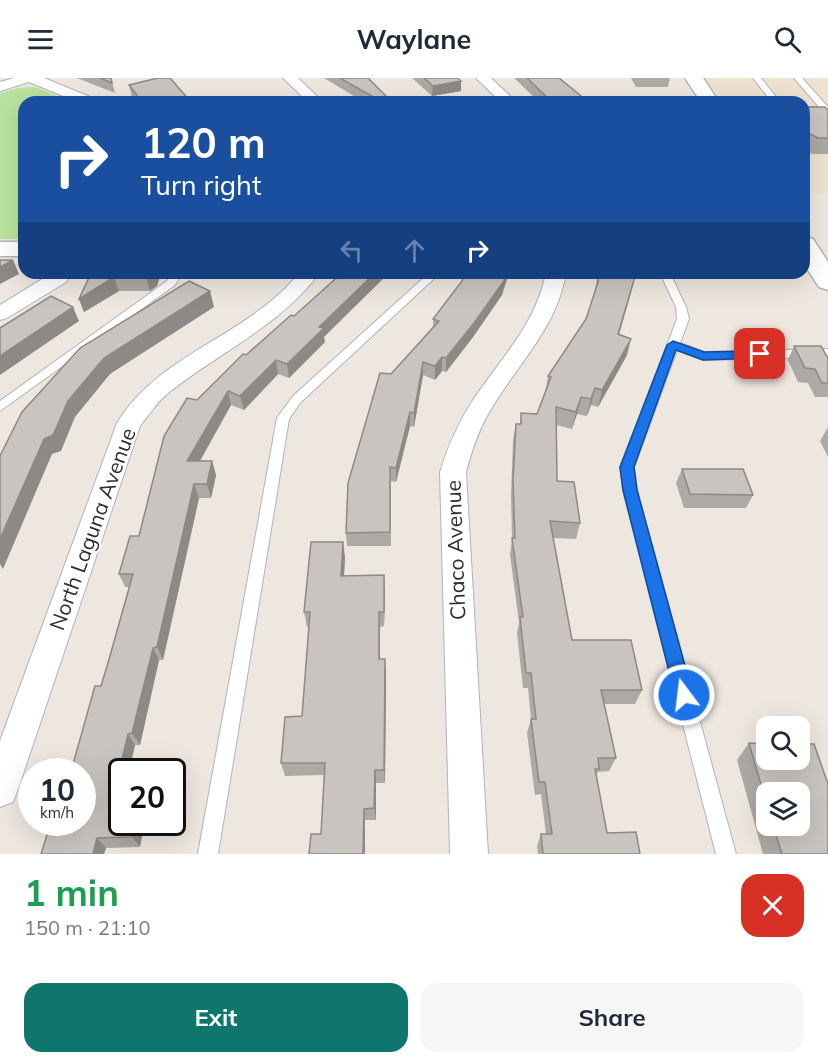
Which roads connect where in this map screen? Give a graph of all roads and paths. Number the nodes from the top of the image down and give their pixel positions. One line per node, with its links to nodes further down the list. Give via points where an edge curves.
1 (27, 78): 8 (street)
2 (32, 78): 9 (street)
3 (290, 78): 10 (street)
4 (483, 78): 11 (street)
5 (694, 78): 12 (main road)
6 (758, 78): 13 (lane)
7 (798, 78): 14 (lane, via 825,109)
8 (0, 87)
9 (76, 96)
10 (310, 96)
11 (502, 96)
12 (706, 96)
13 (772, 96)
14 (810, 109)
15 (0, 249): 16 (main road)
16 (18, 249)
17 (810, 255): 24 (main road)
18 (57, 279): 25 (street)
19 (173, 279): 28 (lane)
20 (304, 279): 29 (street, North Laguna Avenue, via 268,312 157,390 129,423)
21 (428, 279): 30 (lane, via 297,399 283,418)
22 (555, 279): 31 (street, Chaco Avenue, via 545,311 479,408 461,442 453,472)
23 (668, 279): 26 (lane, via 683,319)
24 (828, 282)
25 (0, 314)
26 (673, 345): 27 (lane, via 703,356); 32 (lane, via 627,467)
27 (828, 352)
28 (0, 407)
29 (0, 789)
30 (208, 854)
31 (469, 854)
32 (726, 854)

